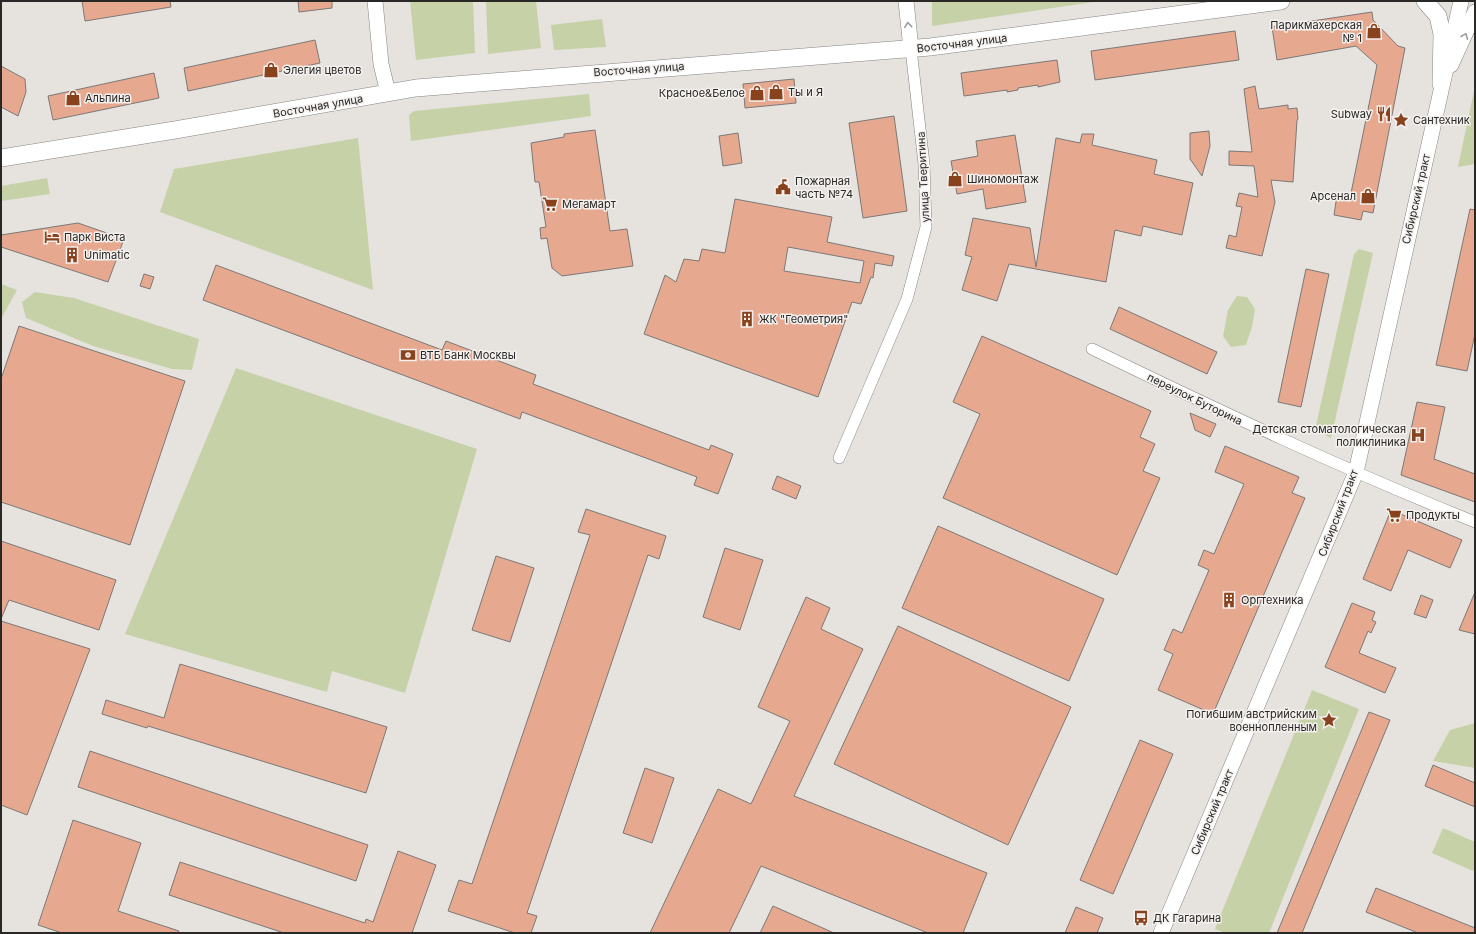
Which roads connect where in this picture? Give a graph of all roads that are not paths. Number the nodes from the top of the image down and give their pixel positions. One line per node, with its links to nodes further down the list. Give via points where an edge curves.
1 (375, 1): 9 (main road, via 381,64)
2 (906, 1): 7 (main road, улица Тверитина, one-way to 2)
3 (1281, 1): 7 (main road, Восточная улица)
4 (1426, 1): 8 (main road, via 1438,16 1442,34)
5 (1461, 1): 8 (main road, Сибирский тракт)
6 (1475, 12): 8 (main road, one-way to 6)
7 (911, 49): 9 (main road, Восточная улица, via 558,75 416,88); 12 (street, улица Тверитина, via 924,164 926,227 907,300)
8 (1442, 84): 13 (main road, Сибирский тракт)
9 (388, 93): 10 (main road, Восточная улица)
10 (1, 158)
11 (1092, 349): 13 (street, переулок Буторина, via 1232,417)
12 (839, 458)
13 (1356, 472): 14 (street, переулок Буторина); 15 (main road, Сибирский тракт)
14 (1475, 522)
15 (1161, 933)

